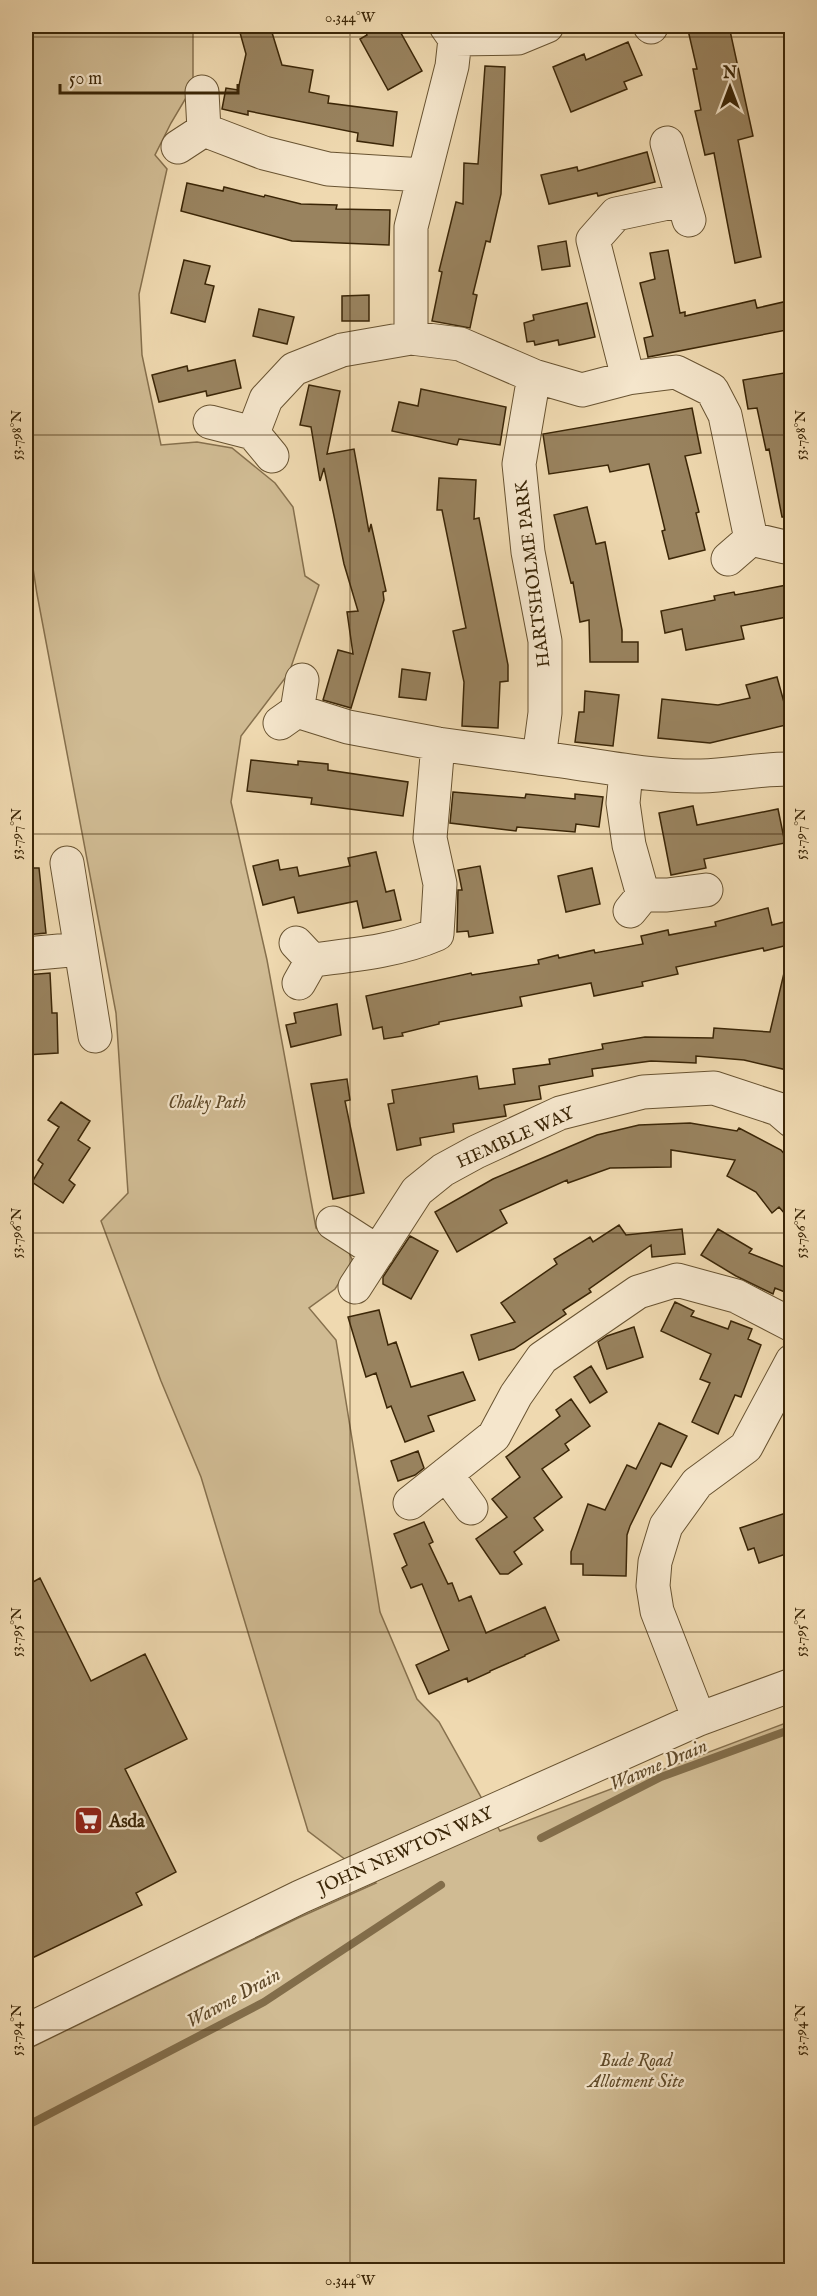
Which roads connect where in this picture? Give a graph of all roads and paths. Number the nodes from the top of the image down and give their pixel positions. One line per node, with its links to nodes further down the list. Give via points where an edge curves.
1 (547, 26): 2 (street, via 518,38)
2 (450, 32): 5 (street, via 452,66)
3 (202, 92): 5 (street, via 191,138 328,169)
4 (667, 143): 8 (street, via 685,210 616,214 593,240)
5 (423, 175): 6 (street, via 411,227)
6 (411, 338): 7 (street, via 460,344); 9 (street, via 342,350 294,369 266,399 262,445)
7 (534, 376): 8 (street, via 582,390); 13 (street, HARTSHOLME PARK, via 519,464 528,552 544,641 545,713)
8 (628, 378): 10 (street, via 676,372 712,390 725,415 740,549)
9 (210, 422)
10 (785, 548)
11 (293, 705): 12 (street, via 348,727)
12 (438, 744): 13 (street); 20 (street, via 430,838 440,884 437,934 418,943)
13 (539, 758): 15 (street)
14 (791, 769): 15 (street, via 701,776)
15 (626, 772): 17 (street, via 623,803 637,903)
16 (67, 863): 18 (street)
17 (706, 890)
18 (81, 949): 19 (street); 21 (street)
19 (26, 954)
20 (302, 962)
21 (95, 1036)
22 (792, 1121): 24 (street, HEMBLE WAY, via 778,1109 714,1088 642,1092 560,1113 443,1170 417,1191)
23 (333, 1223): 24 (street)
24 (378, 1252): 25 (street, HEMBLE WAY)
25 (355, 1287)
26 (792, 1324): 28 (street, via 736,1296 677,1280 638,1292 542,1358 494,1436)
27 (791, 1364): 32 (street, via 746,1448 697,1483 666,1526 655,1562 657,1611)
28 (446, 1474): 29 (street); 30 (street)
29 (410, 1503)
30 (471, 1508)
31 (792, 1685): 32 (street, JOHN NEWTON WAY)
32 (699, 1719): 33 (street, JOHN NEWTON WAY, via 300,1897)
33 (26, 2031)

